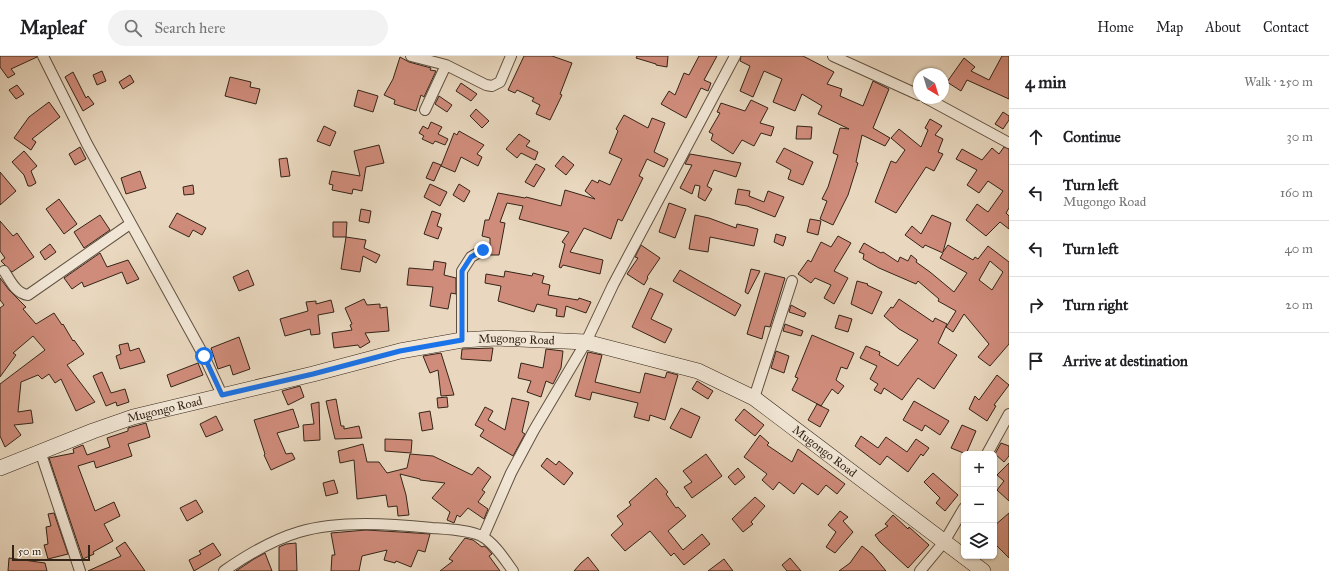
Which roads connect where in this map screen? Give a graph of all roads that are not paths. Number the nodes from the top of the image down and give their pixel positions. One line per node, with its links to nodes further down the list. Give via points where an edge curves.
1 (43, 56): 11 (street)
2 (416, 56): 6 (street)
3 (512, 56): 6 (street, via 500,82 492,86)
4 (735, 56): 16 (street, via 613,285)
5 (833, 56): 7 (street)
6 (446, 65): 9 (street)
7 (913, 92)
8 (937, 104): 10 (street)
9 (425, 110)
10 (1009, 143)
11 (130, 224): 13 (street, via 28,295 19,292); 17 (street, via 204,356)
12 (483, 250): 15 (street, via 471,257 462,271)
13 (4, 271)
14 (792, 281): 18 (street)
15 (462, 340): 16 (street, Mugongo Road, via 504,338); 17 (street, Mugongo Road, via 400,351)
16 (586, 342): 18 (street, Mugongo Road, via 698,371); 24 (street, via 534,430)
17 (222, 395): 20 (street, Mugongo Road, via 133,417)
18 (754, 398): 25 (street, Mugongo Road)
19 (1009, 414): 21 (street)
20 (40, 451): 22 (street, Mugongo Road); 26 (street)
21 (989, 451)
22 (0, 468)
23 (961, 513): 25 (street)
24 (483, 537): 27 (street, via 466,532 410,526 348,525 317,528 299,532 271,544); 28 (street)
25 (944, 542): 29 (street); 30 (street, Mugongo Road)
26 (80, 571)
27 (224, 571)
28 (514, 571)
29 (920, 571)
30 (983, 571)

